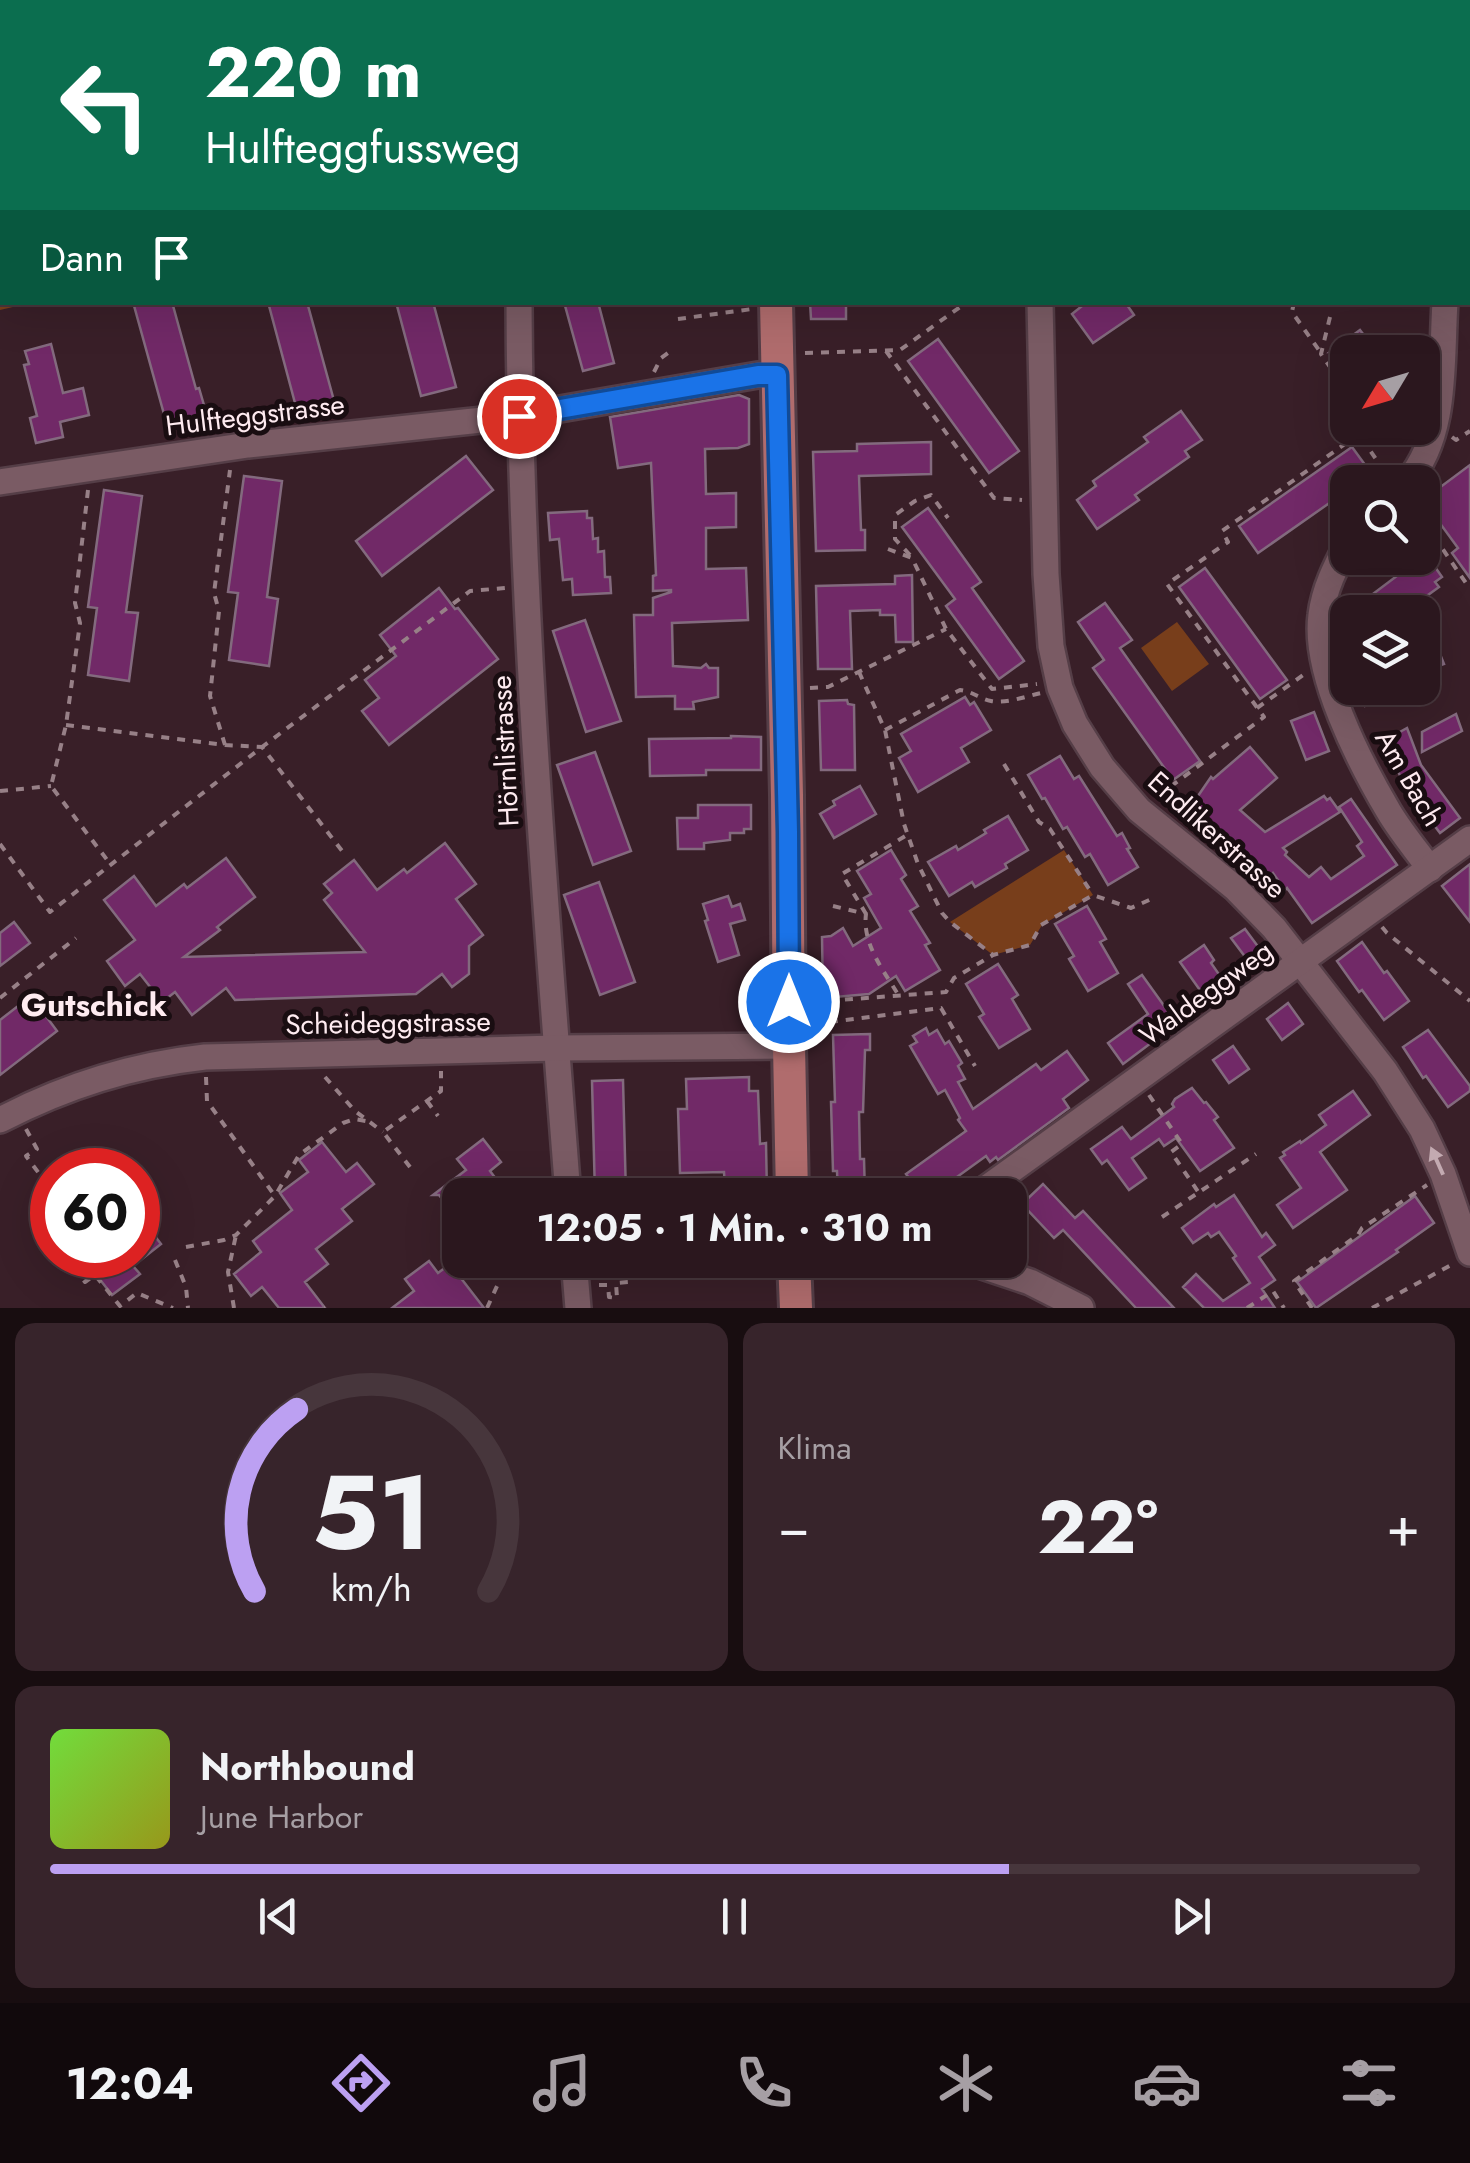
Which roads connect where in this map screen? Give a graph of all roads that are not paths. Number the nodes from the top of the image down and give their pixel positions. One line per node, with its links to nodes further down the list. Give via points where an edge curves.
1 (519, 305): 6 (street, Hörnlistrasse)
2 (1040, 305): 12 (street, Endlikerstrasse, via 1051,646 1075,724 1139,810 1235,888)
3 (1445, 305): 7 (street, via 1437,425)
4 (766, 306): 5 (main road)
5 (786, 364): 6 (street, Hulfteggstrasse, via 758,375); 13 (main road, via 789,888)
6 (519, 416): 8 (street, Hulfteggstrasse, via 233,447); 14 (street, Hörnlistrasse, via 536,797)
7 (1418, 465)
8 (0, 482)
9 (1332, 575): 11 (street, Am Bach, via 1320,618 1335,702 1390,814)
10 (1470, 840): 11 (street, Waldeggweg)
11 (1430, 869): 12 (street, Waldeggweg)
12 (1300, 962): 18 (street, Waldeggweg); 19 (street, Endlikerstrasse, one-way to 12, via 1443,1174 1422,1129)
13 (799, 1035): 14 (street, Scheideggstrasse); 17 (main road)
14 (557, 1048): 15 (street, Scheideggstrasse, via 153,1064 61,1091); 16 (street, Hörnlistrasse)
15 (8, 1116)
16 (567, 1178)
17 (793, 1178)
18 (1000, 1178)
19 (1462, 1258)
20 (795, 1278): 22 (main road)
21 (1018, 1278): 23 (street)
22 (796, 1308)
23 (1081, 1308)

